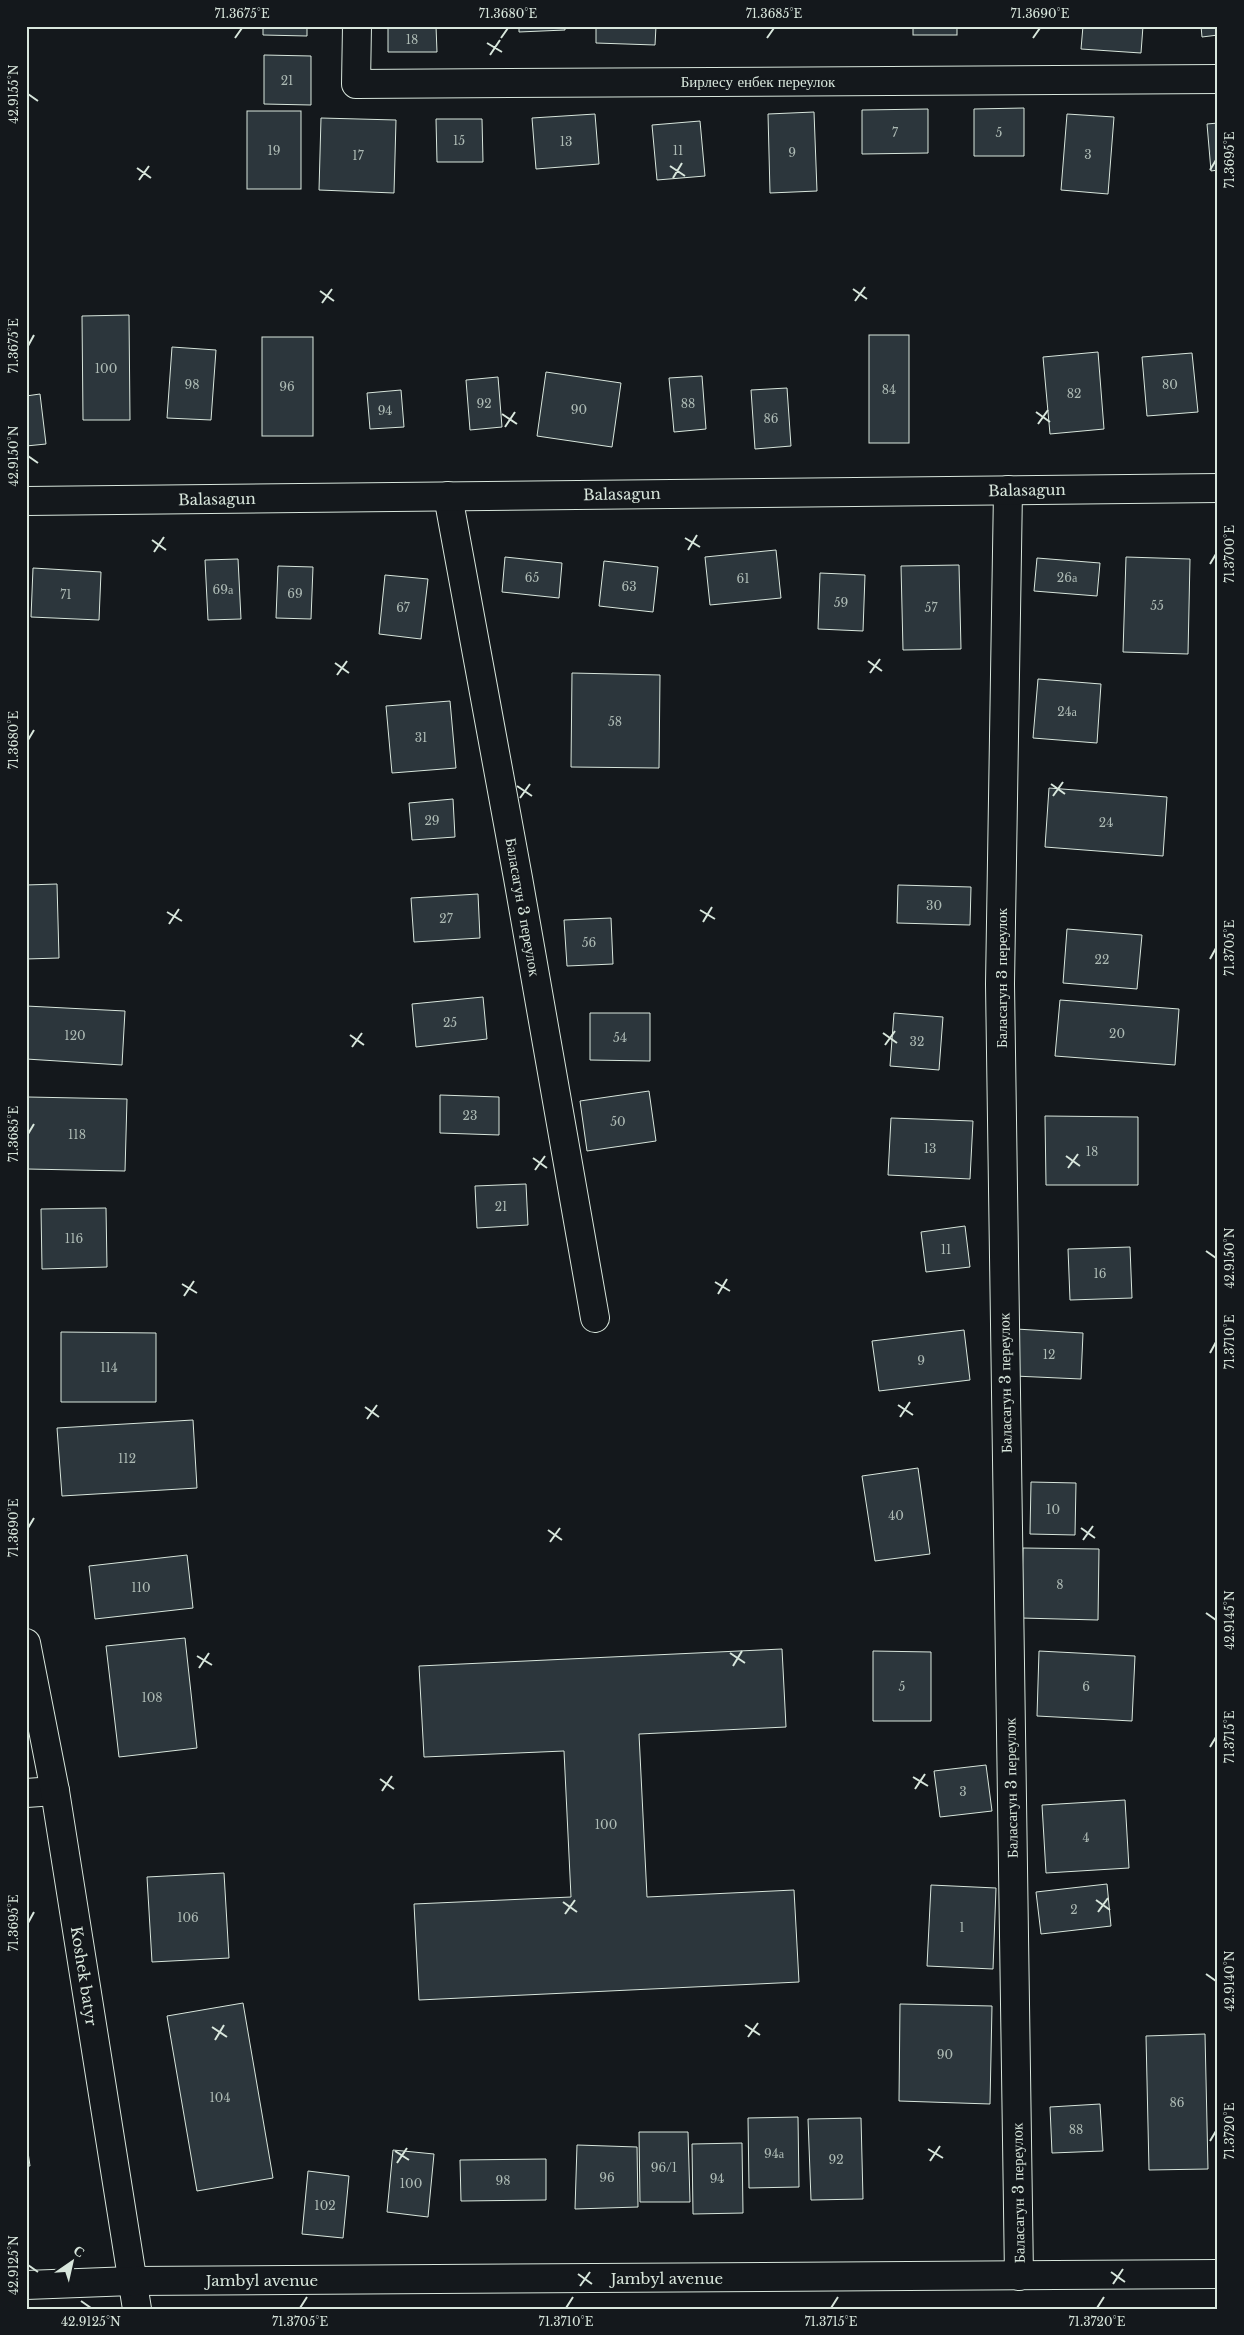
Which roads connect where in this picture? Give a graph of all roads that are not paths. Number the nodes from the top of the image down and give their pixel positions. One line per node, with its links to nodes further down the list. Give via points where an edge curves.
1 (357, 26): 2 (street, Бирлесу енбек переулок, via 356,84)
2 (1218, 79)
3 (1218, 488): 4 (street, Balasagun)
4 (1008, 490): 5 (street, Balasagun); 12 (street, Баласагун 3 переулок, via 1000,984)
5 (448, 496): 6 (street, Balasagun); 7 (street, Баласагун 3 переулок)
6 (26, 501)
7 (595, 1318)
8 (26, 1643): 9 (street, Koshek batyr)
9 (55, 1791): 10 (street); 13 (street, Koshek batyr)
10 (26, 1793)
11 (1218, 2274): 12 (street, Jambyl avenue)
12 (1019, 2276): 13 (street, Jambyl avenue)
13 (132, 2281): 14 (street, Jambyl avenue); 15 (street, Koshek batyr)
14 (26, 2285)
15 (137, 2309)

